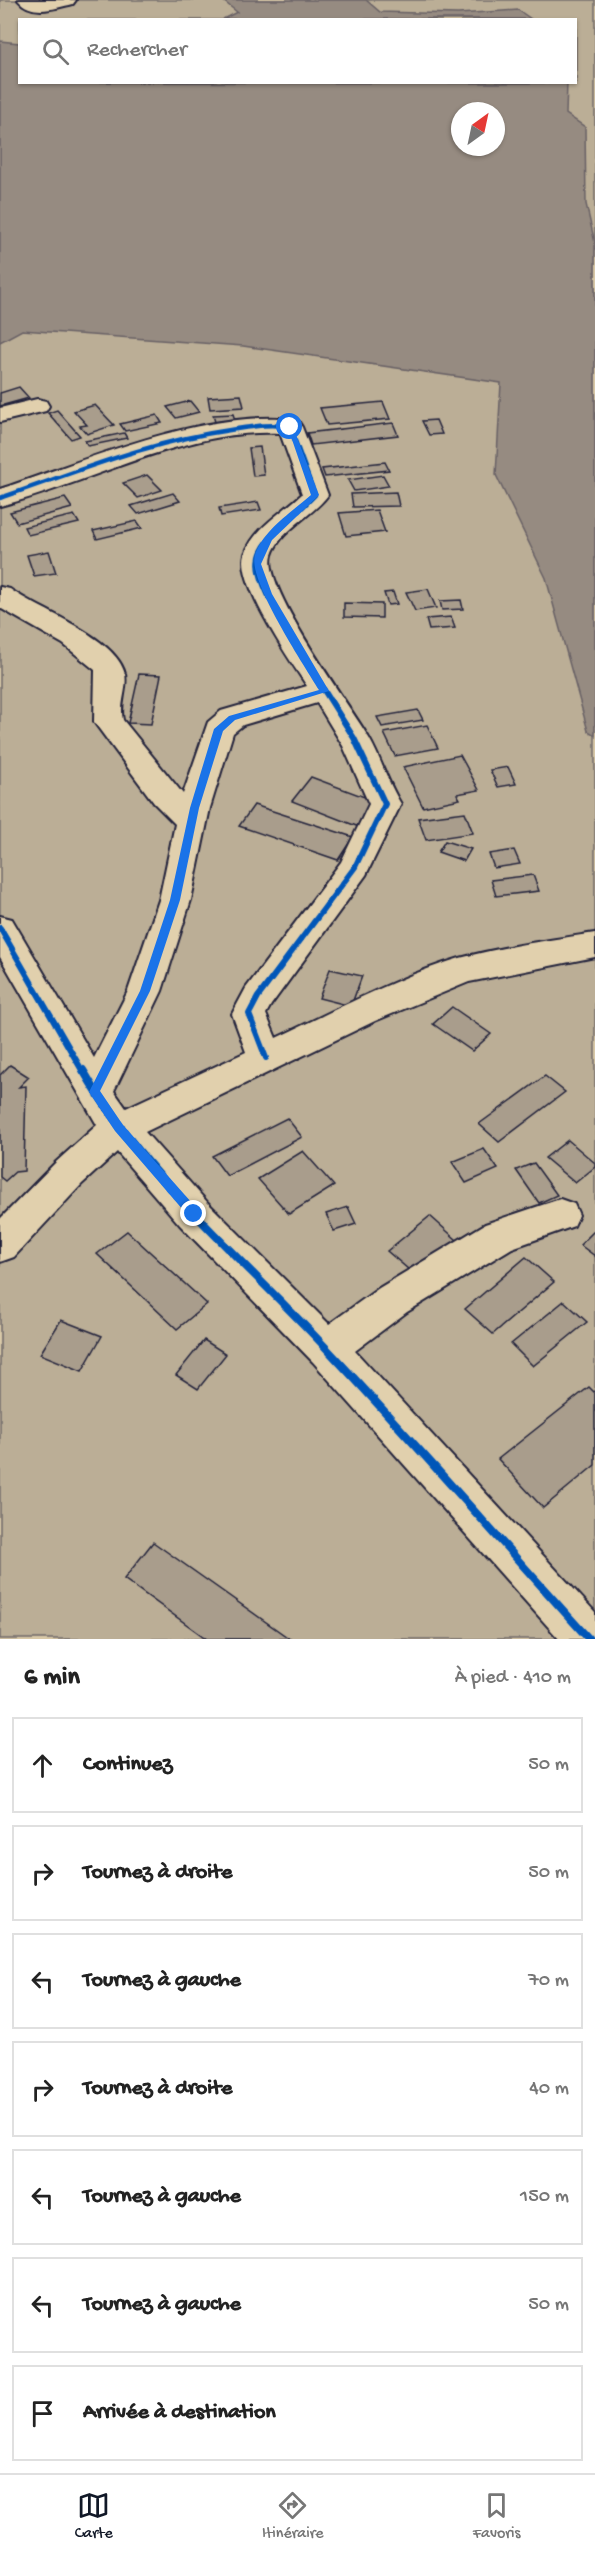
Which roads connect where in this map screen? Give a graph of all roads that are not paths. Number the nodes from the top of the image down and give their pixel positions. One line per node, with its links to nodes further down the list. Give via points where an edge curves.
1 (27, 0): 2 (street, via 42,6)
2 (67, 0)
3 (38, 406): 4 (street)
4 (0, 415)
5 (0, 498): 7 (street, via 176,439 277,424 290,427 315,495 268,538 257,564 268,594)
6 (0, 595): 8 (street, via 92,651 109,668 111,684 104,711 109,722)
7 (324, 691): 8 (street, via 232,718 219,729); 11 (street, via 353,736 385,804 355,867 249,1014)
8 (191, 822): 12 (street, via 175,900 145,991)
9 (0, 928): 12 (street)
10 (595, 945): 11 (street, via 460,971)
11 (266, 1058): 13 (street)
12 (95, 1092): 13 (street)
13 (119, 1128): 15 (street); 16 (street, via 194,1214)
14 (560, 1215): 16 (street, via 499,1236 393,1300)
15 (0, 1245)
16 (327, 1349): 17 (street)
17 (589, 1639)

